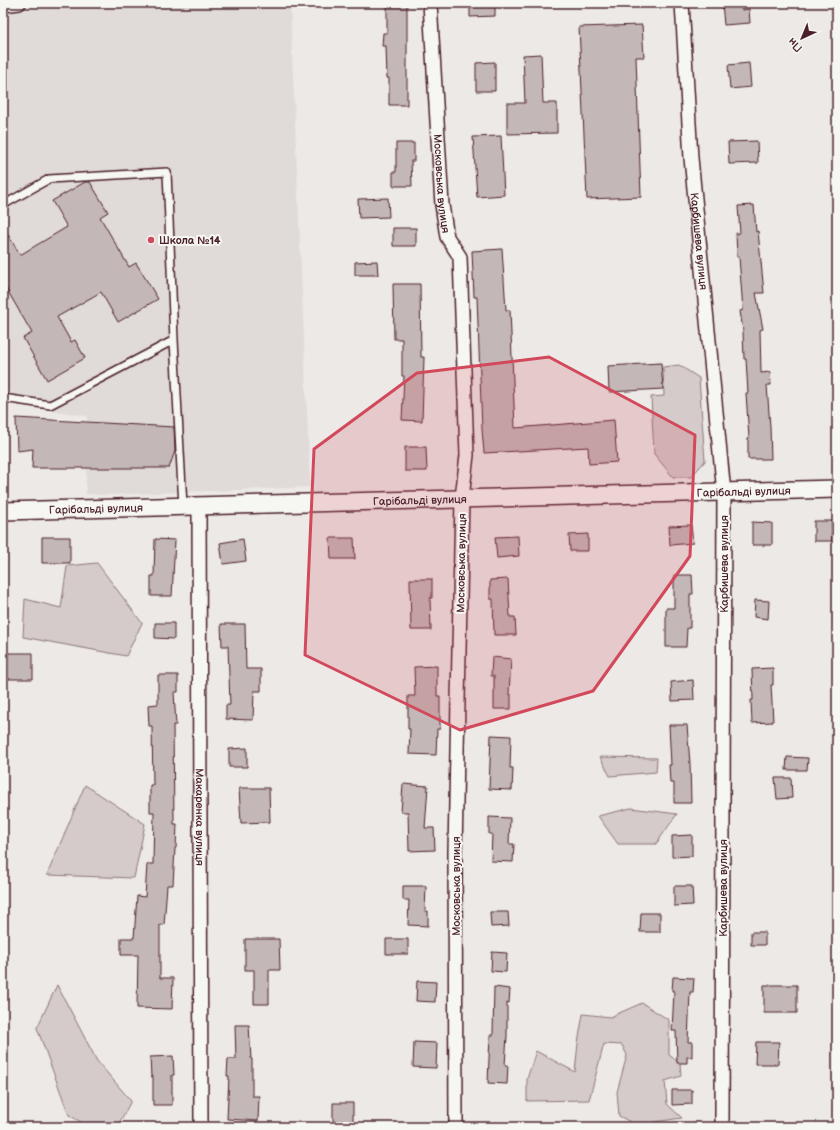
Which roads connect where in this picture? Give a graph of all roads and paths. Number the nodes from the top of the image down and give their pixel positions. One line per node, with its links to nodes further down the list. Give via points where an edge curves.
1 (19, 3): 4 (street)
2 (430, 3): 10 (street, Московська вулиця, via 442,205 447,237 460,257 466,455)
3 (682, 3): 9 (street, Карбишева вулиця, via 691,158)
4 (3, 5)
5 (3, 204): 6 (lane, via 49,179 166,172)
6 (174, 340): 7 (lane, via 50,405); 11 (lane)
7 (3, 398)
8 (837, 489): 9 (street, Гарібальді вулиця)
9 (724, 492): 10 (street, Гарібальді вулиця); 15 (street, Карбишева вулиця)
10 (462, 498): 11 (street, Гарібальді вулиця); 14 (street, Московська вулиця, via 456,853)
11 (191, 506): 12 (street, Гарібальді вулиця); 13 (street, Макаренка вулиця)
12 (3, 511)
13 (201, 1127)
14 (456, 1127)
15 (722, 1127)

